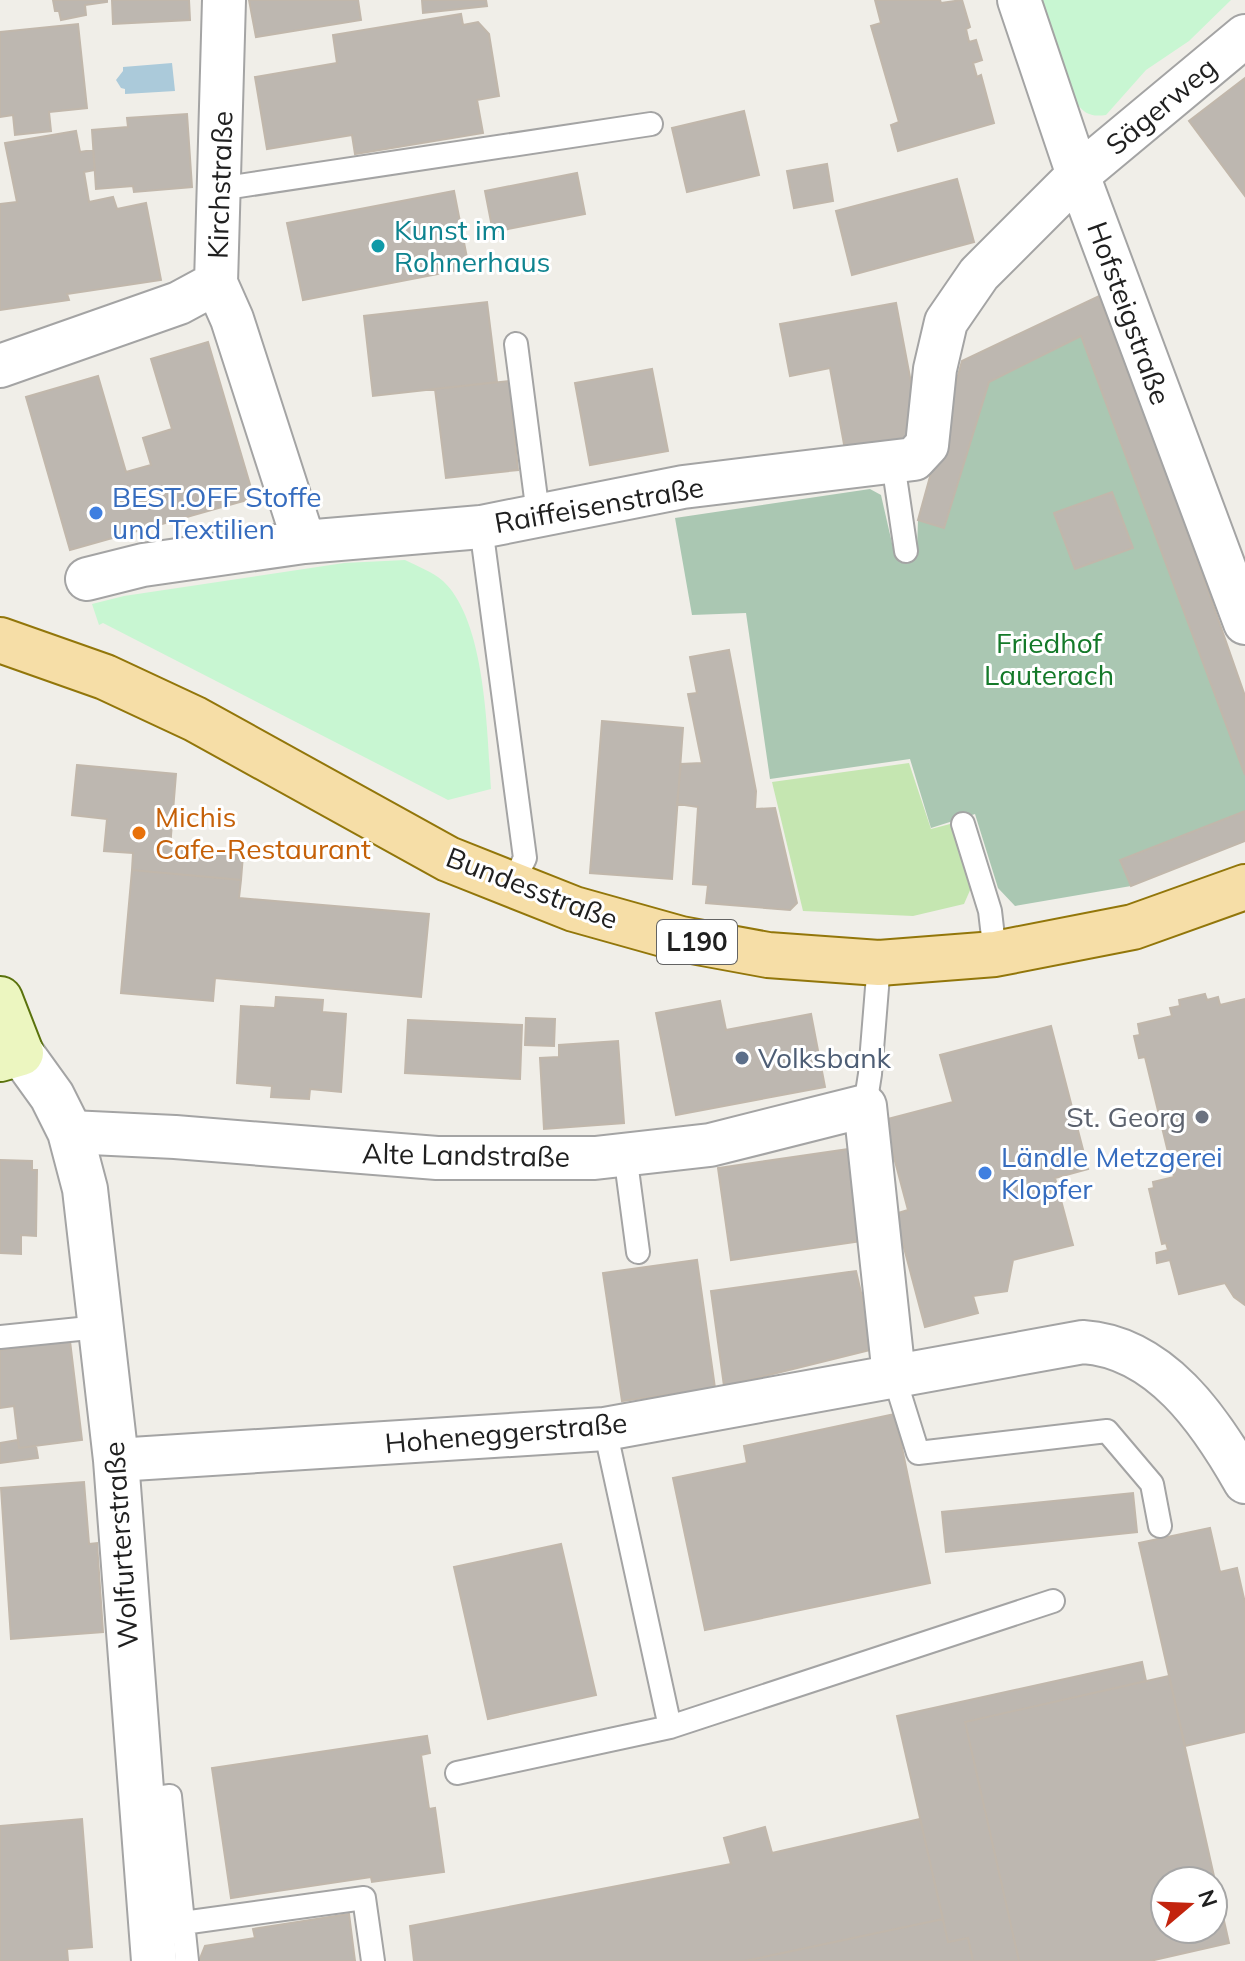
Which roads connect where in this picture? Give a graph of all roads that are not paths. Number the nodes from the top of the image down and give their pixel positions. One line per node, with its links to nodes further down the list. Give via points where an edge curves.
1 (224, 0): 6 (street, Kirchstraße)
2 (1019, 0): 5 (street, Hofsteigstraße)
3 (1245, 36): 5 (street, Sägerweg)
4 (651, 124): 6 (lane)
5 (1078, 175): 10 (street, Sägerweg, via 979,274 946,322 927,445 914,459); 16 (street, Hofsteigstraße)
6 (219, 189): 7 (street, Kirchstraße)
7 (216, 283): 9 (street, Kirchstraße, via 179,303); 13 (street)
8 (516, 344): 11 (lane)
9 (0, 366)
10 (893, 463): 11 (street, Raiffeisenstraße, via 683,487); 14 (lane)
11 (538, 514): 12 (street, Raiffeisenstraße)
12 (481, 527): 13 (street, Raiffeisenstraße); 19 (lane, via 525,858)
13 (304, 542): 15 (street, Raiffeisenstraße, via 143,565)
14 (906, 551)
15 (87, 579)
16 (1245, 623)
17 (0, 640): 19 (main road, Bundesstraße / L190, via 105,677 195,719 448,859)
18 (963, 824): 21 (lane, via 990,911)
19 (512, 885): 22 (main road, Bundesstraße / L190, via 681,939 768,955)
20 (1245, 887): 21 (main road, Bundesstraße / L190, via 1133,927)
21 (995, 954): 22 (main road, Bundesstraße / L190)
22 (879, 963): 25 (lane)
23 (0, 999): 24 (main road)
24 (10, 1056): 26 (street, via 52,1096)
25 (865, 1106): 27 (street, Alte Landstraße, via 710,1145); 31 (street)
26 (70, 1132): 27 (street, Alte Landstraße, via 437,1158); 29 (street, Wolfurterstraße, via 85,1189)
27 (625, 1154): 28 (lane)
28 (638, 1252)
29 (99, 1327): 30 (lane); 33 (street, Wolfurterstraße)
30 (0, 1337)
31 (894, 1376): 32 (street, Hoheneggerstraße); 34 (street, Hoheneggerstraße, via 1101,1343 1165,1376 1195,1407); 35 (lane, via 918,1453 1107,1431 1152,1484)
32 (605, 1429): 33 (street, Hoheneggerstraße); 37 (lane)
33 (116, 1460): 39 (street, Wolfurterstraße)
34 (1245, 1482)
35 (1160, 1526)
36 (1053, 1601): 37 (lane)
37 (670, 1727): 38 (lane)
38 (457, 1773)
39 (140, 1800): 40 (lane, via 170,1796); 41 (street, Wolfurterstraße)
40 (183, 1923): 42 (lane); 43 (lane, via 364,1898)
41 (154, 1961)
42 (187, 1961)
43 (373, 1961)

